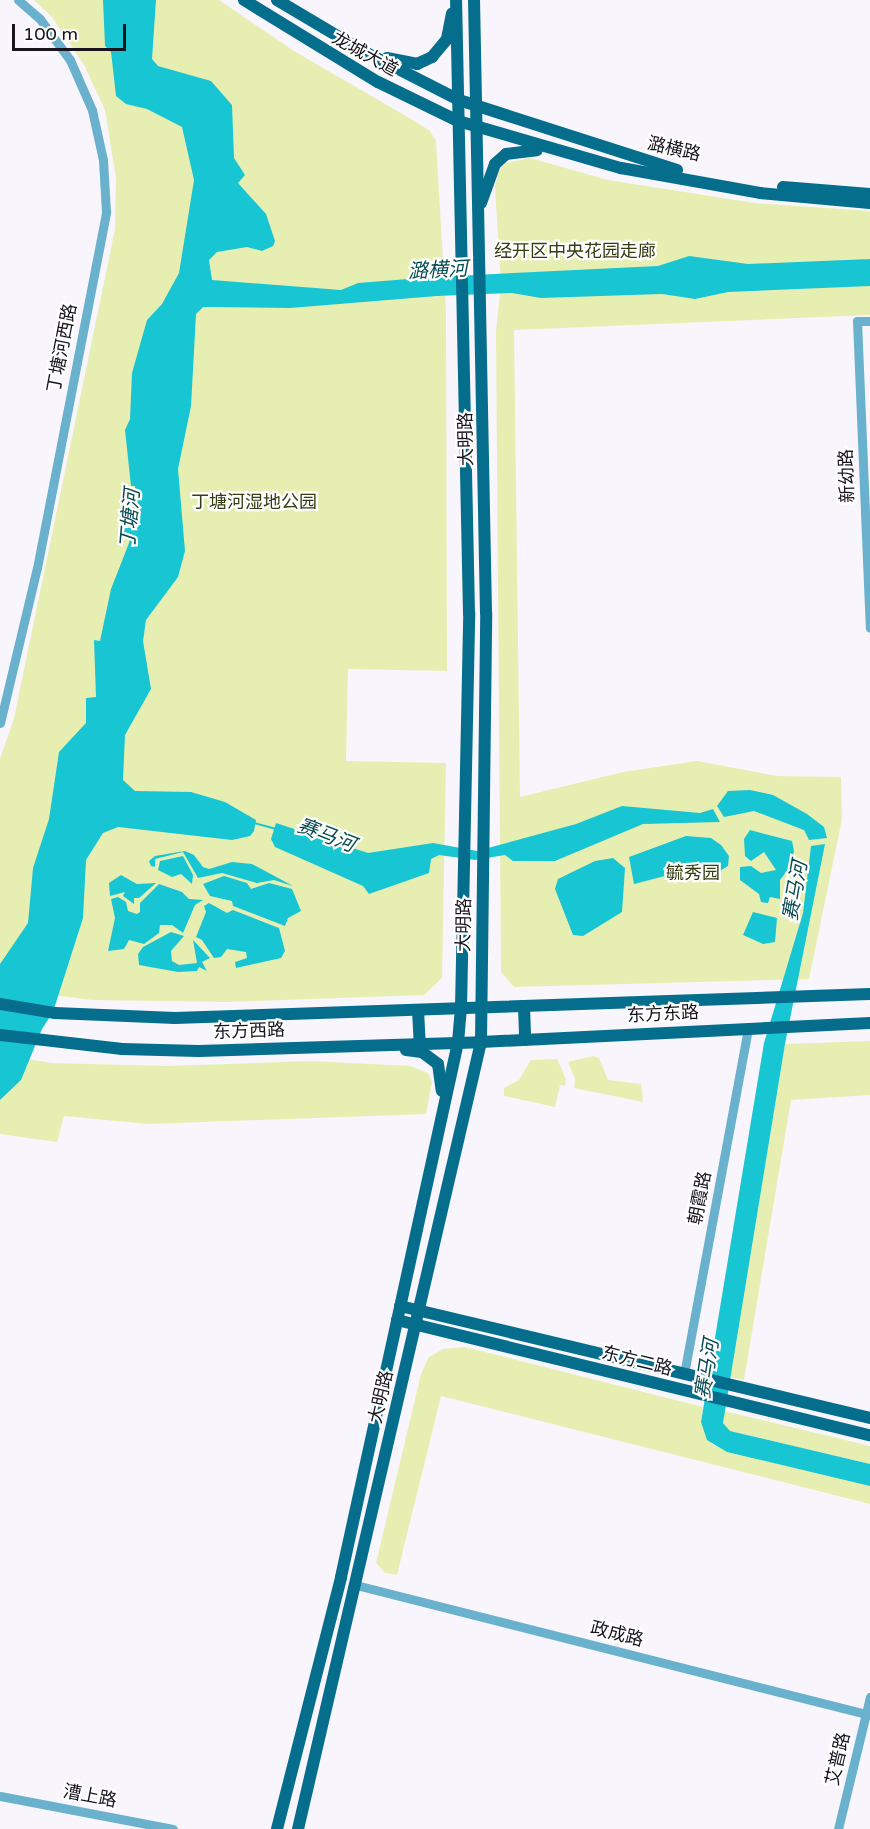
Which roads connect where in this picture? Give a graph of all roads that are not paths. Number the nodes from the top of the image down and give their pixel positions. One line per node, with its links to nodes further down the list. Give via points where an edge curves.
1 (18, 0): 17 (street, 丁塘河西路, via 40,19 70,60 92,110 103,160 106,212 37,567)
2 (244, 0): 9 (main road, 龙城大道, via 378,82)
3 (278, 0): 6 (main road, 龙城大道)
4 (455, 0): 6 (main road, via 447,39 432,57 417,64); 7 (main road, 大明路)
5 (474, 0): 8 (main road, 大明路)
6 (363, 51): 7 (main road, 龙城大道)
7 (459, 100): 8 (main road, 龙城大道); 9 (main road, 大明路)
8 (477, 106): 10 (main road, 大明路); 12 (main road, 潞横路, via 666,168 762,185)
9 (458, 121): 10 (main road, 龙城大道); 22 (main road, 大明路, via 465,298 469,613)
10 (476, 126): 11 (main road, 潞横路); 14 (main road, 大明路)
11 (555, 152): 13 (main road, 潞横路, via 760,193); 14 (main road, via 526,149 506,154 492,171)
12 (870, 194)
13 (870, 203)
14 (478, 213): 21 (main road, 大明路, via 486,613)
15 (870, 321): 16 (street, 新幼路, via 856,321)
16 (870, 628)
17 (0, 723)
18 (870, 994): 20 (main road, 东方东路)
19 (0, 1004): 23 (main road, 东方西路, via 55,1013 175,1018)
20 (524, 1006): 21 (main road, 东方东路); 27 (main road)
21 (482, 1007): 22 (main road, 东方东路); 29 (main road, 大明路)
22 (462, 1008): 23 (main road, 东方西路); 28 (main road, 大明路)
23 (418, 1010): 30 (main road)
24 (870, 1023): 25 (main road, 东方东路)
25 (754, 1027): 27 (main road, 东方东路); 41 (street, 朝霞路)
26 (0, 1035): 31 (main road, 东方西路, via 41,1042 199,1051)
27 (525, 1040): 29 (main road, 东方东路)
28 (458, 1042): 29 (main road, 东方东路); 30 (main road, 东方西路); 32 (main road, 大明路)
29 (481, 1042): 33 (main road, 大明路)
30 (420, 1044): 31 (main road, 东方西路)
31 (369, 1046): 32 (main road, via 422,1052 438,1064)
32 (442, 1113): 34 (main road, 大明路)
33 (426, 1282): 35 (main road, 大明路); 36 (main road, via 429,1305)
34 (400, 1306): 35 (main road, 东方二路); 37 (main road, 大明路)
35 (420, 1310): 36 (main road, 东方二路); 38 (main road, 大明路)
36 (445, 1316): 41 (main road, 东方二路)
37 (397, 1320): 38 (main road, 东方二路); 50 (main road, 大明路, via 340,1577)
38 (416, 1326): 39 (main road, 东方二路); 40 (main road, 大明路)
39 (448, 1333): 40 (main road, via 422,1335); 43 (main road, 东方二路)
40 (410, 1353): 44 (main road, 大明路)
41 (684, 1374): 42 (main road, 东方二路)
42 (870, 1418)
43 (870, 1435)
44 (356, 1585): 46 (street, 政成路); 47 (main road, 大明路)
45 (870, 1697): 46 (street, 艾普路)
46 (868, 1715): 53 (street, 艾普路)
47 (309, 1782): 51 (main road, 大明路); 52 (main road)
48 (0, 1796): 49 (street, 漕上路)
49 (173, 1829)
50 (277, 1829)
51 (298, 1829)
52 (308, 1829)
53 (838, 1829)

